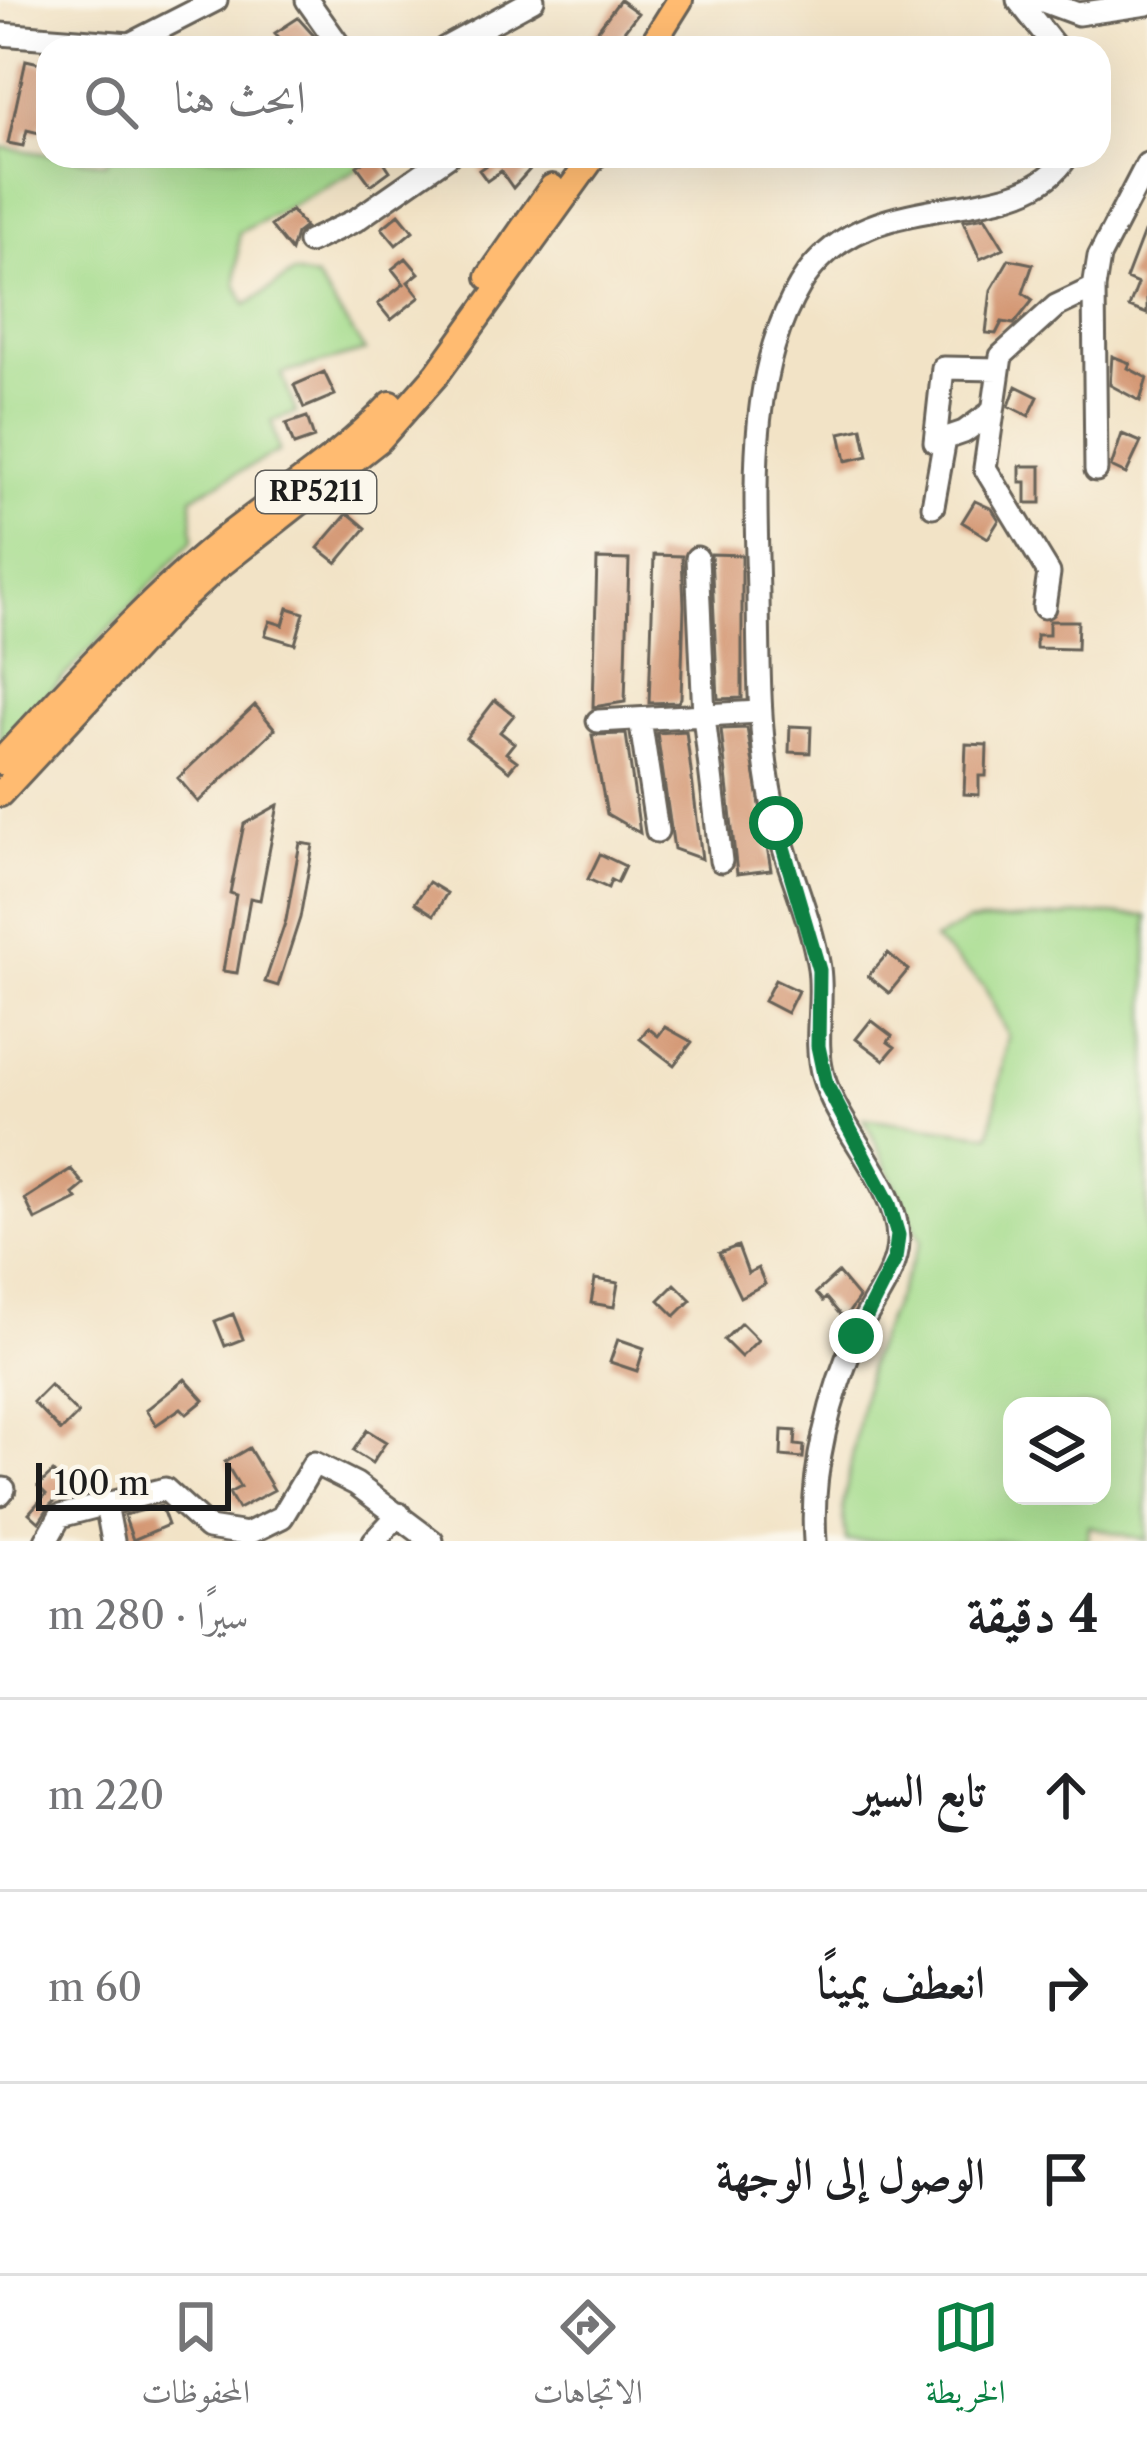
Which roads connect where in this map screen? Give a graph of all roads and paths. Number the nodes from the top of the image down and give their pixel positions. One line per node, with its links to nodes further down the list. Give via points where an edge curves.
1 (216, 0): 10 (street)
2 (307, 0): 11 (street)
3 (533, 0): 12 (street)
4 (680, 0): 13 (main road)
5 (697, 0): 14 (main road)
6 (1018, 0): 15 (street)
7 (1040, 0): 8 (street, via 1078,14)
8 (1147, 4)
9 (0, 34): 16 (street)
10 (146, 36)
11 (332, 36)
12 (467, 36)
13 (658, 36)
14 (676, 36)
15 (1046, 36)
16 (36, 37)
17 (1147, 164): 23 (street, via 1100,257)
18 (425, 168): 22 (street, via 356,220)
19 (566, 168): 35 (main road, RP5211, via 447,337 378,418 162,593)
20 (585, 168): 36 (main road, RP5211, via 380,440 173,608)
21 (1056, 168): 31 (street, via 1006,198 913,212 857,233 825,254 798,288 762,403)
22 (309, 242)
23 (1094, 288): 24 (street, via 1056,306 1000,356); 27 (street)
24 (999, 369): 25 (street); 26 (street, via 943,368 935,442)
25 (993, 411): 26 (street); 30 (street, via 985,468 1049,573)
26 (945, 439): 28 (street)
27 (1096, 470)
28 (933, 506)
29 (697, 558): 32 (street)
30 (1044, 607)
31 (759, 712): 32 (street); 45 (street, via 776,823 819,970 820,1063 898,1235 830,1419 815,1485)
32 (704, 716): 33 (street); 38 (street)
33 (640, 719): 34 (street); 37 (street)
34 (598, 721)
35 (0, 762)
36 (0, 794)
37 (657, 831)
38 (721, 861)
39 (106, 1504): 40 (street, via 165,1489 208,1528 248,1534 282,1517 314,1463); 41 (street, via 60,1516); 42 (street)
40 (399, 1514): 43 (street); 44 (street)
41 (46, 1541)
42 (113, 1541)
43 (374, 1541)
44 (432, 1541)
45 (815, 1541)

